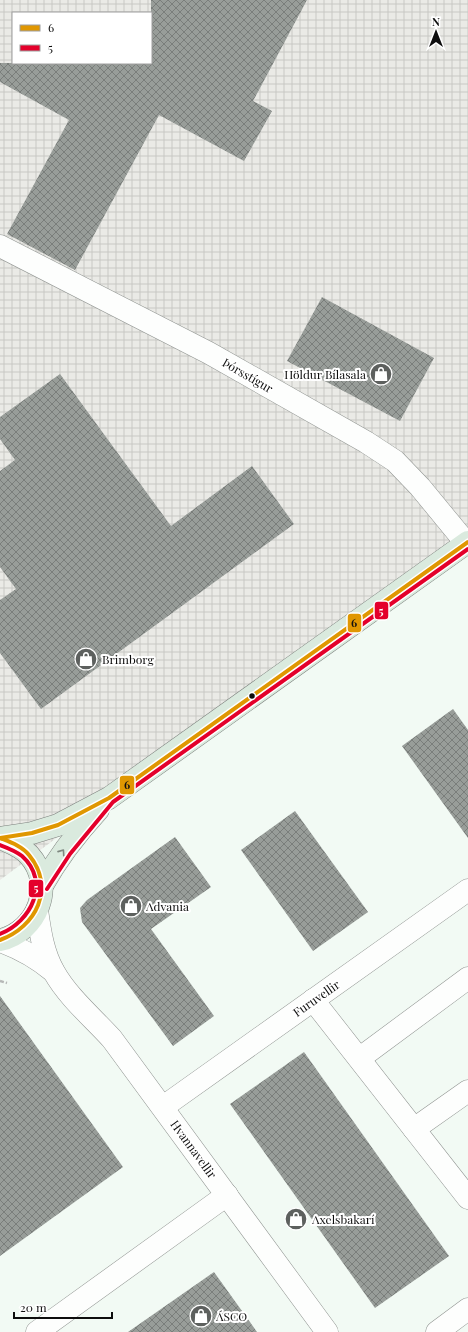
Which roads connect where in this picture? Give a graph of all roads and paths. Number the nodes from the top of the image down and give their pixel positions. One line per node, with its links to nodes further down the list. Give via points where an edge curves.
1 (0, 246): 2 (street, Þórsstígur, via 209,353 366,442 395,461)
2 (467, 542): 3 (main road)
3 (109, 798): 4 (main road, via 58,825 32,833); 5 (main road, one-way to 3, via 70,841)
4 (0, 838): 5 (main road, via 17,845 30,856 38,870)
5 (42, 886): 7 (main road)
6 (468, 890): 13 (street, Furuvellir)
7 (37, 910): 8 (main road, via 34,918 23,930); 9 (street, Hvannavellir, via 46,956)
8 (0, 941): 9 (street, Hvannavellir, via 20,948)
9 (54, 972): 16 (street, Hvannavellir, via 71,995 112,1039)
10 (468, 978): 14 (street)
11 (0, 981): 12 (path)
12 (7, 983)
13 (313, 1000): 14 (street); 16 (street, Furuvellir)
14 (360, 1058): 17 (street)
15 (468, 1091): 17 (street)
16 (163, 1107): 18 (street, Hvannavellir)
17 (414, 1129): 19 (street)
18 (227, 1195): 21 (street); 22 (street, Hvannavellir)
19 (468, 1198)
20 (468, 1309): 23 (street)
21 (37, 1332)
22 (327, 1332)
23 (437, 1332)

